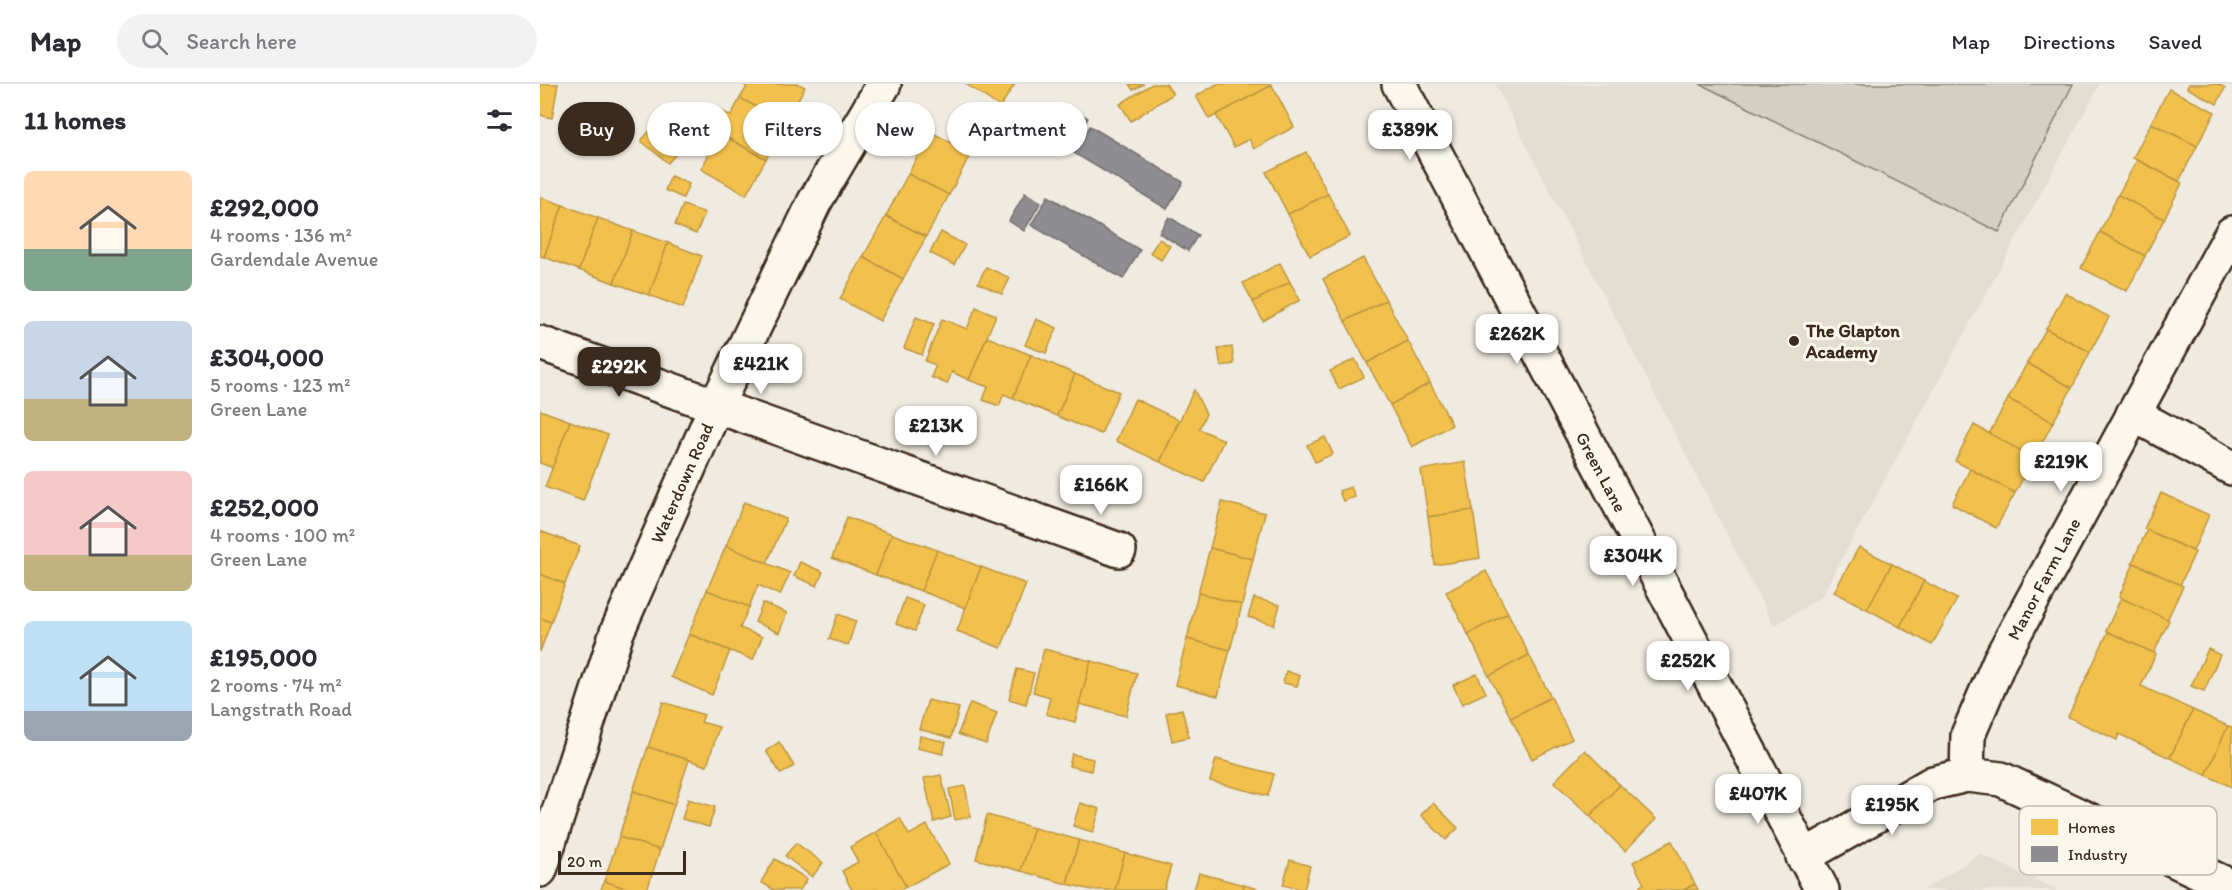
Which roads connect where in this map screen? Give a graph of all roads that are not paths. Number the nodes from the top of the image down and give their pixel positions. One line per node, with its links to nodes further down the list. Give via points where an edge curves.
1 (884, 84): 5 (street, Waterdown Road, via 815,201)
2 (1399, 84): 11 (street, Green Lane)
3 (2232, 233): 6 (street, Manor Farm Lane)
4 (540, 343): 5 (street)
5 (716, 406): 8 (street); 12 (street, Waterdown Road, via 617,632)
6 (2133, 414): 7 (street); 9 (street, Manor Farm Lane, via 2000,660 1968,735)
7 (2232, 468)
8 (1119, 550)
9 (1967, 775): 10 (street, via 2001,779); 11 (street, via 1933,783)
10 (2059, 806)
11 (1803, 857): 15 (street, Green Lane)
12 (540, 870)
13 (2206, 875): 14 (street)
14 (2232, 887)
15 (1822, 890)

